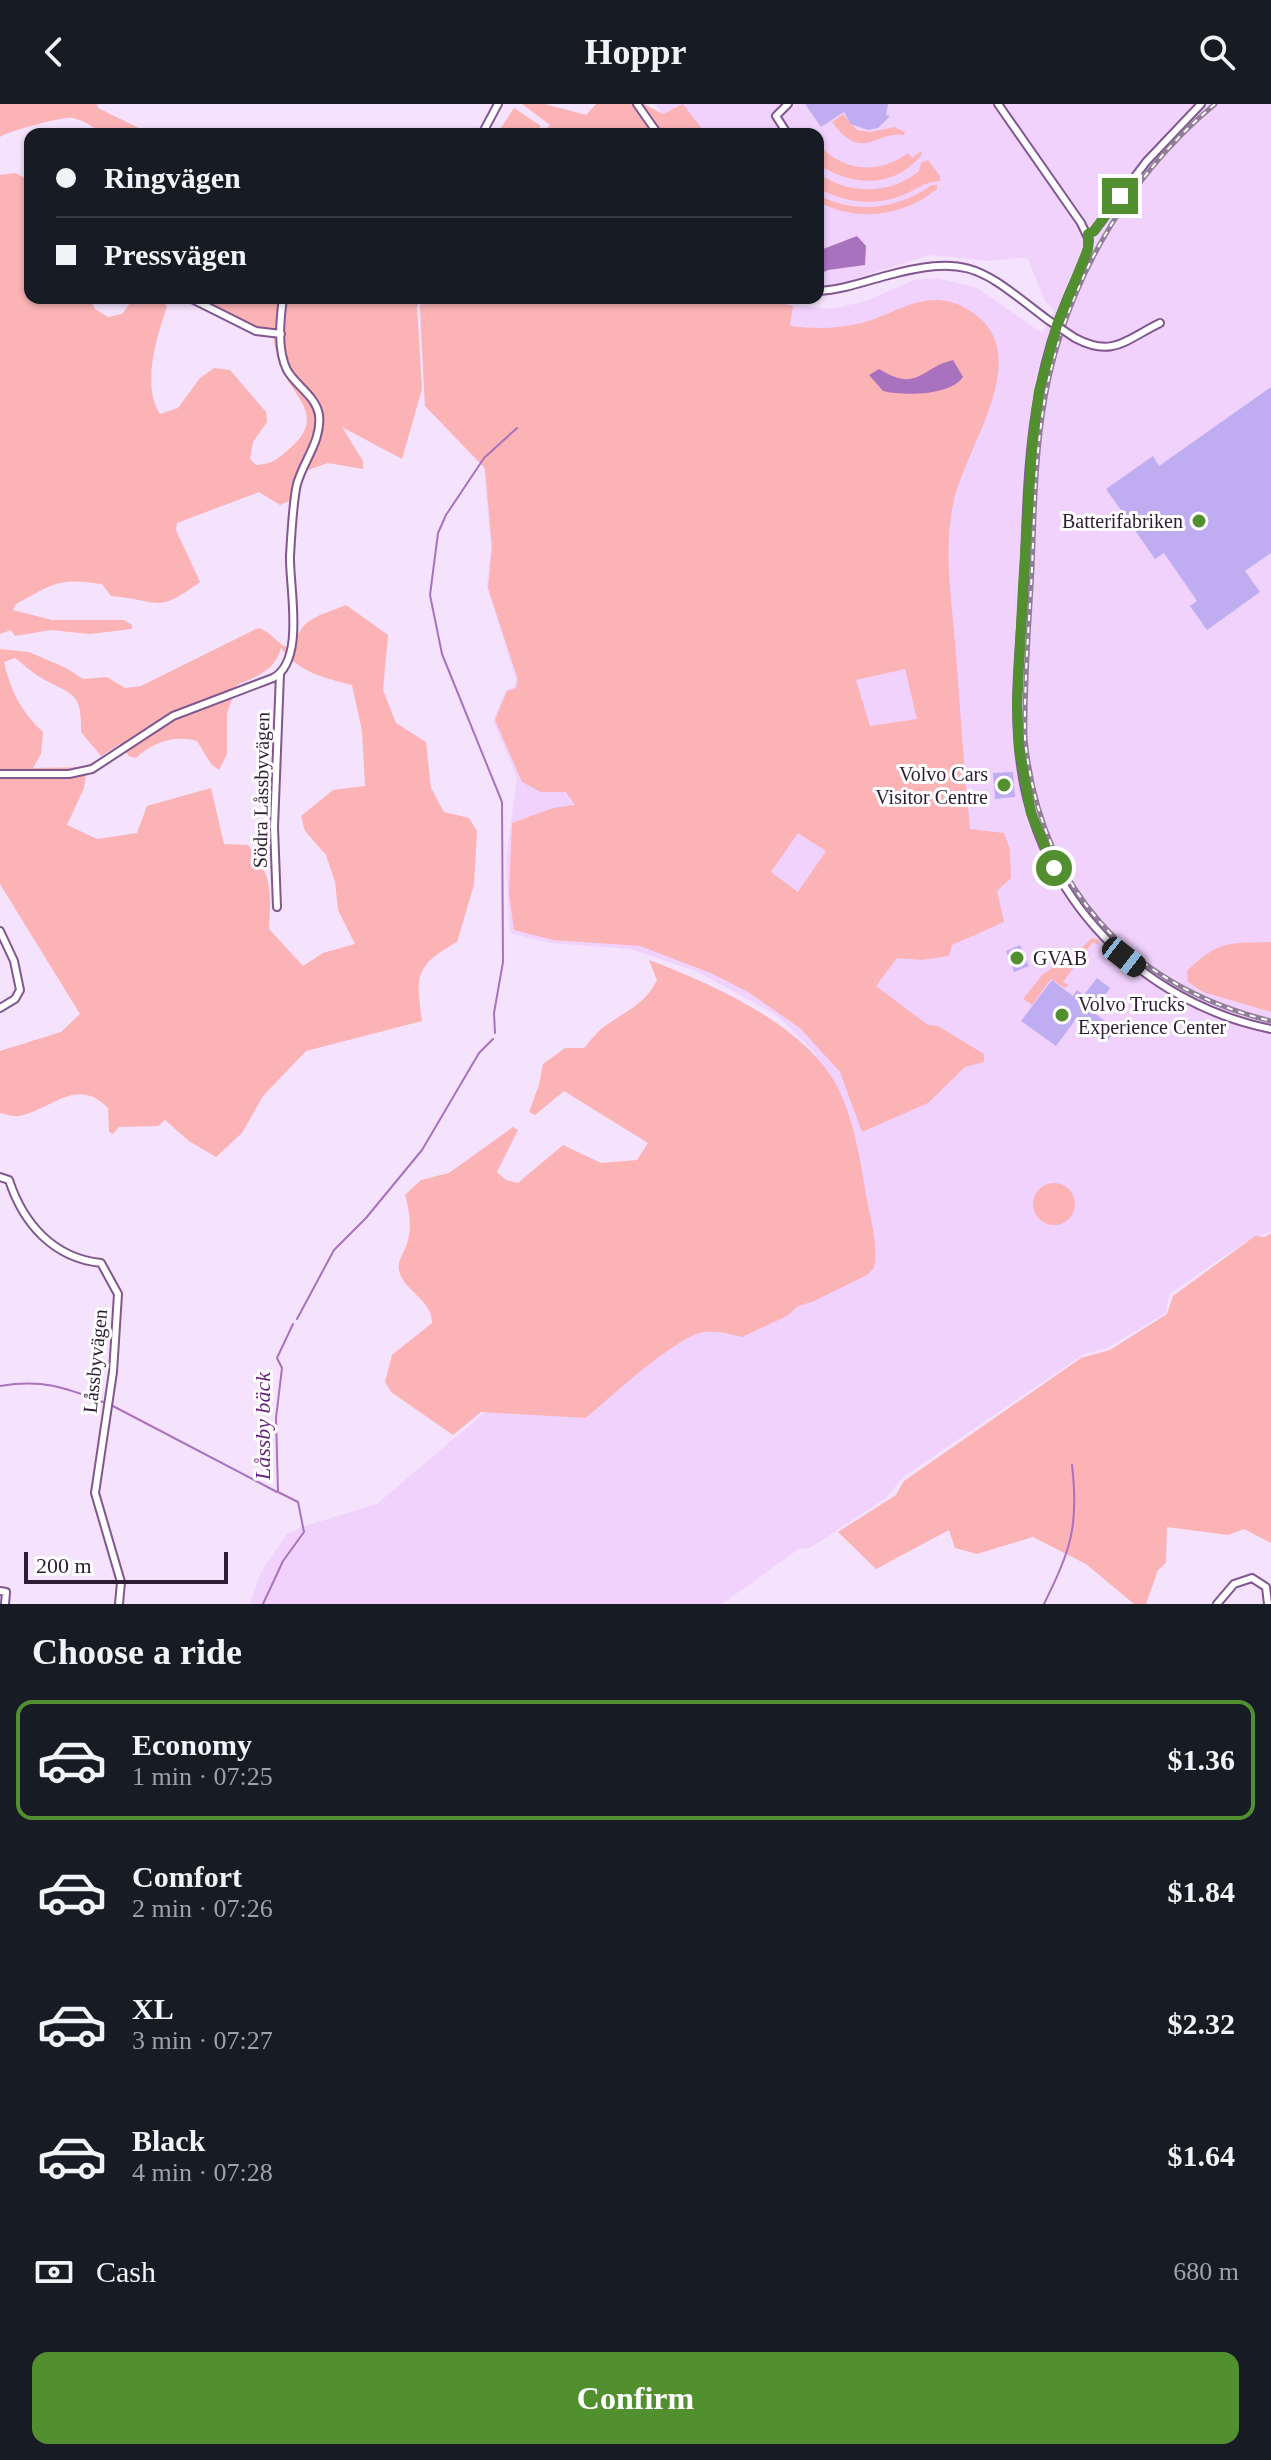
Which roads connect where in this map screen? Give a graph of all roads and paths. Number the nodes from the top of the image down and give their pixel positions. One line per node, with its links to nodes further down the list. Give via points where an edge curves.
1 (498, 104): 6 (street)
2 (637, 104): 7 (street)
3 (788, 104): 8 (street, via 776,116)
4 (998, 104): 9 (street)
5 (1201, 104): 9 (street)
6 (485, 128)
7 (654, 128)
8 (784, 128)
9 (1088, 234): 20 (street, via 1088,249 1047,356 1032,446 1017,705 1025,789 1054,868 1108,942 1162,986)
10 (824, 290): 13 (street, bridge, via 922,266 961,266 994,280 1098,349)
11 (202, 304): 14 (street, via 256,331)
12 (283, 304): 14 (street)
13 (1160, 323)
14 (281, 334): 15 (street, Södra Låssbyvägen, via 288,371 312,400 319,418 296,489 290,558 293,634)
15 (280, 674): 16 (street, via 173,716 92,769); 17 (street, Södra Låssbyvägen, via 274,827)
16 (0, 774)
17 (277, 907)
18 (0, 931): 19 (street, via 20,990)
19 (0, 1008)
20 (1271, 1029)
21 (0, 1177): 24 (street, Låssbyvägen, via 9,1180 22,1212 37,1231 62,1250 101,1263 118,1294 95,1493 121,1582)
22 (0, 1591): 23 (street, via 6,1592)
23 (5, 1604)
24 (119, 1604)
25 (1217, 1604): 26 (street, via 1234,1584 1252,1578 1266,1587)
26 (1268, 1604)

